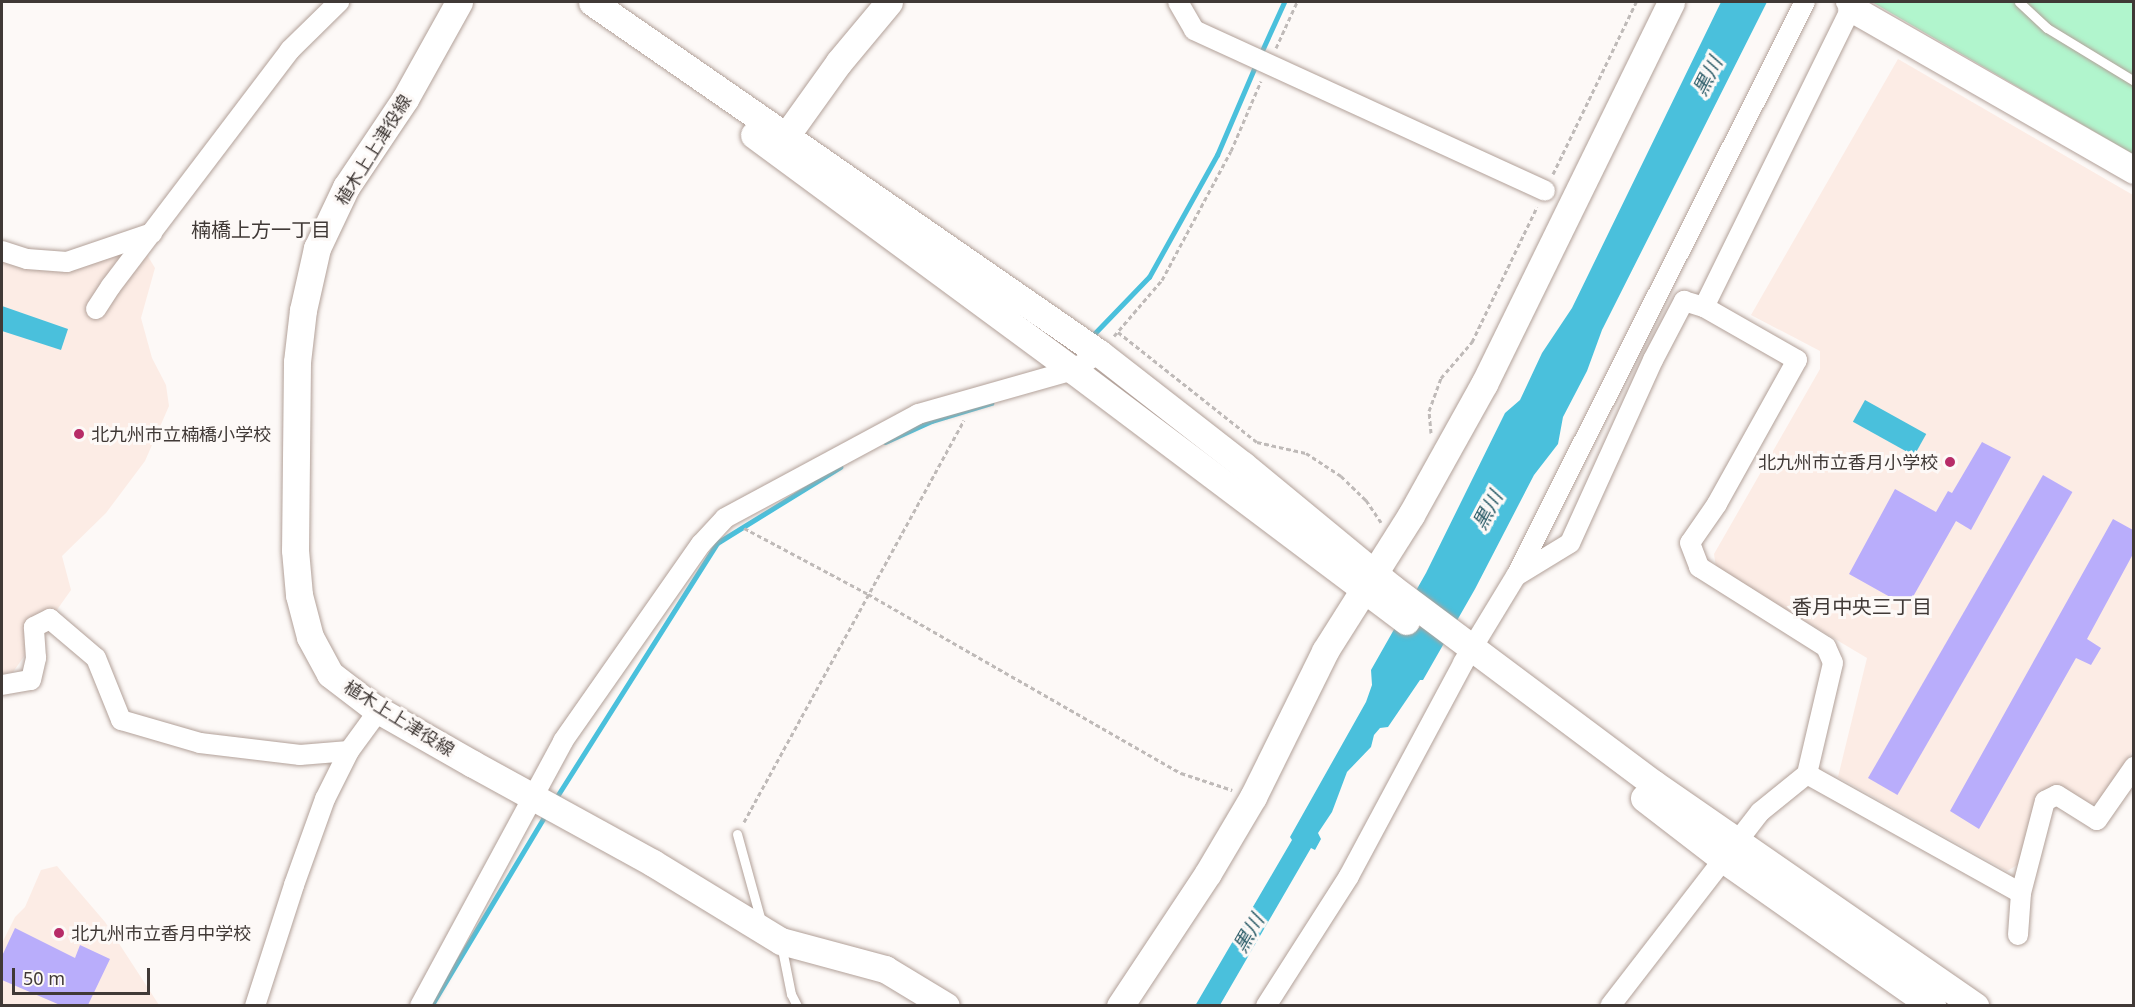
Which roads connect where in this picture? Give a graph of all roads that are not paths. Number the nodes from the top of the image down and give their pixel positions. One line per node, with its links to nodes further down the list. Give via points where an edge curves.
1 (339, 2): 15 (street, via 290,50)
2 (459, 2): 25 (street, 植木上上津役線, via 405,99 346,187 317,248 303,310 297,362 295,550 299,595 310,637 330,674)
3 (572, 2): 20 (street, via 690,84 832,194)
4 (592, 2): 12 (street)
5 (889, 2): 12 (street, via 838,62)
6 (1178, 2): 14 (street, via 1194,30)
7 (1671, 2): 22 (street, via 1484,384 1393,542)
8 (1805, 2): 21 (street)
9 (2019, 2): 11 (lane, via 2047,28)
10 (1849, 5): 13 (street); 17 (street)
11 (2133, 81)
12 (786, 136): 19 (street)
13 (2133, 170)
14 (1545, 191)
15 (152, 233): 16 (street, via 67,262 27,259); 18 (street)
16 (2, 251)
17 (1704, 307): 21 (street, via 1684,301 1570,543); 28 (street, via 1797,360 1717,504 1690,543 1699,567 1826,647 1833,663)
18 (96, 309)
19 (1099, 353): 20 (street); 22 (street, via 1243,465)
20 (1073, 370): 22 (street); 29 (street, via 918,414 725,518 701,544 563,741)
21 (1516, 576): 23 (street)
22 (1377, 588): 23 (street); 39 (street, via 1325,651 1253,797 1208,873)
23 (1468, 656): 31 (street); 40 (street, via 1349,876)
24 (2, 685): 26 (street, via 31,680 36,658 34,627 50,619 96,658 121,720 200,743 300,755)
25 (379, 710): 26 (street); 29 (street, 植木上上津役線)
26 (349, 751): 35 (street, via 302,863)
27 (2133, 767): 32 (street, via 2097,820 2057,795 2045,801)
28 (1807, 774): 31 (street, via 1760,812); 32 (street)
29 (534, 796): 34 (street, 植木上上津役線); 36 (street)
30 (737, 834): 34 (lane)
31 (1730, 850): 41 (street); 42 (street); 43 (street)
32 (2021, 893): 33 (street)
33 (2018, 934)
34 (772, 936): 37 (lane); 38 (street, 植木上上津役線, via 885,969)
35 (255, 1005)
36 (420, 1005)
37 (797, 1005)
38 (946, 1005)
39 (1120, 1005)
40 (1266, 1005)
41 (1611, 1005)
42 (1932, 1005)
43 (1975, 1005)

